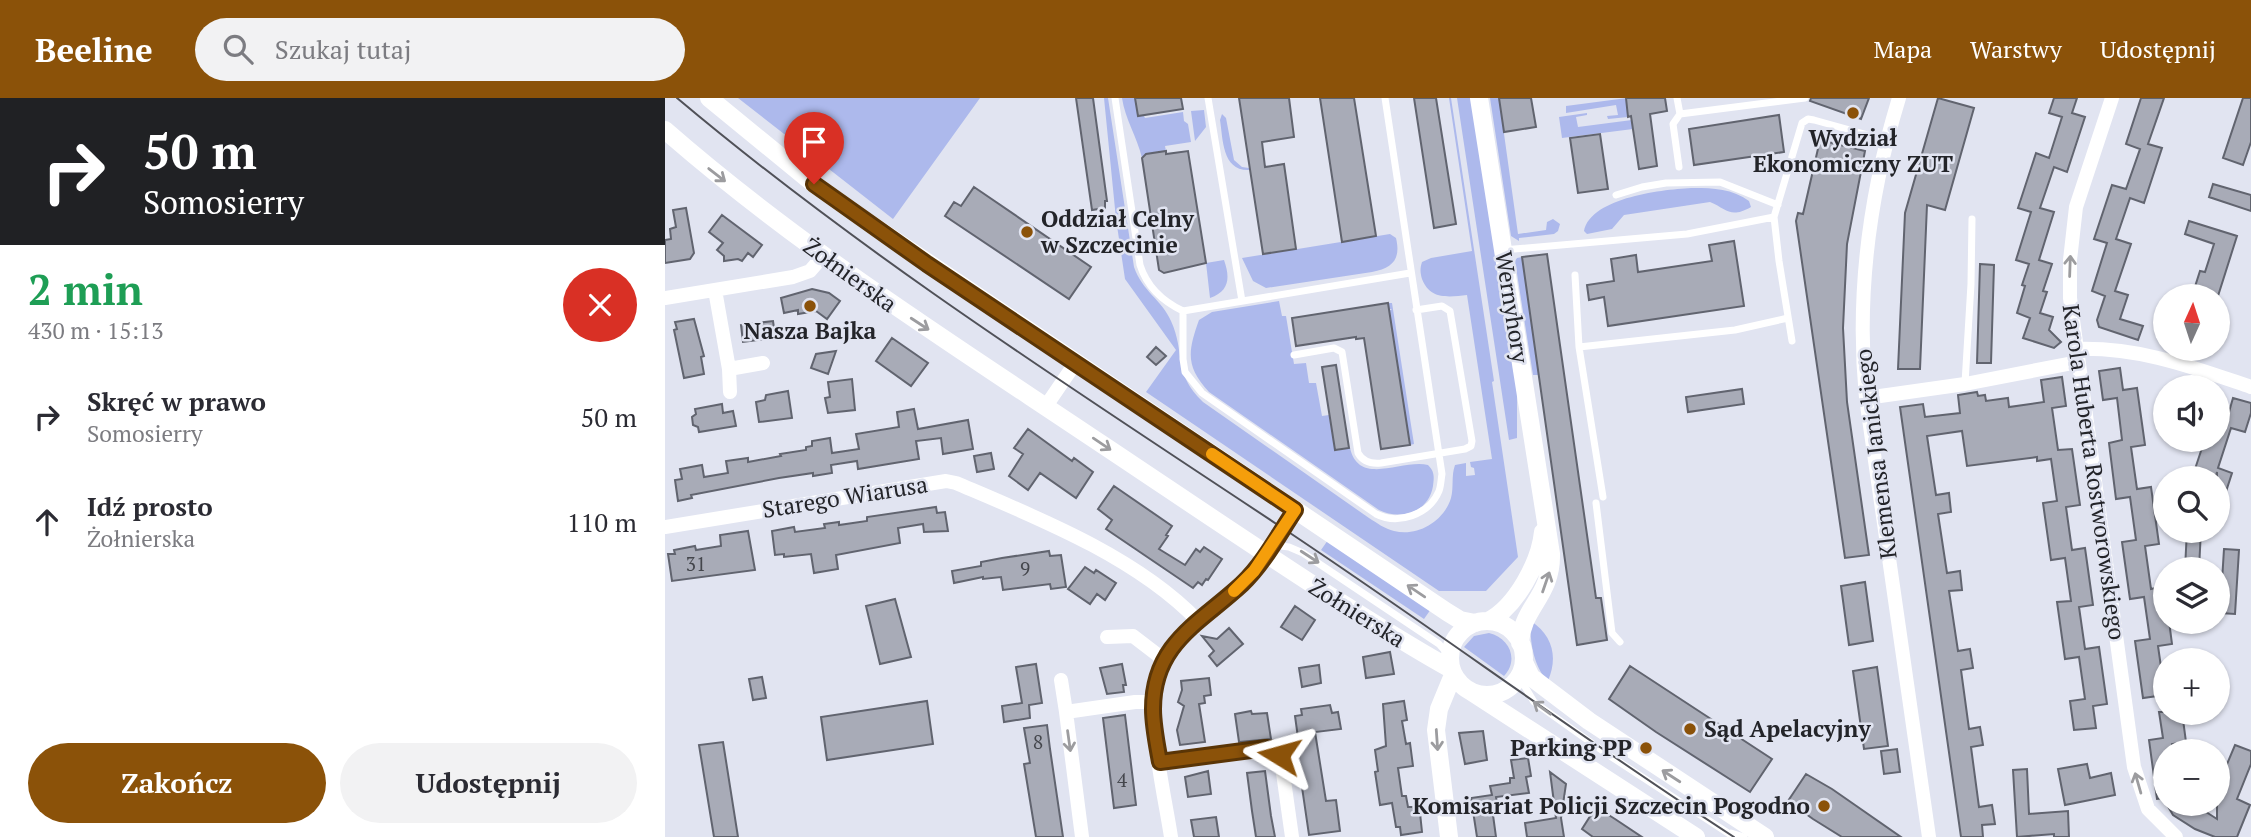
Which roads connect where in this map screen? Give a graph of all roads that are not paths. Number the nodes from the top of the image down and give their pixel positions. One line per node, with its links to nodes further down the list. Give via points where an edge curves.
1 (709, 98): 32 (street, via 836,200)
2 (1115, 98): 26 (lane, via 1144,277 1168,304)
3 (1208, 98): 24 (lane)
4 (1385, 98): 20 (lane)
5 (1479, 98): 18 (street, Wernyhory)
6 (1677, 98): 10 (lane)
7 (1805, 98): 10 (lane)
8 (1899, 98): 12 (street, Klemensa Janickiego)
9 (2112, 98): 31 (street, Karola Huberta Rostworowskiego, one-way to 9, via 2070,281 2074,224)
10 (1679, 114): 13 (lane, via 1673,124)
11 (665, 131): 19 (street, Żołnierska, one-way to 19)
12 (1886, 140): 15 (lane, via 1808,120 1802,123); 38 (street, Klemensa Janickiego, via 1864,274)
13 (1679, 167)
14 (1616, 195): 15 (lane, via 1665,183 1720,182)
15 (1778, 205): 16 (lane)
16 (1774, 217): 18 (lane, via 1688,234); 27 (lane)
17 (1972, 219): 35 (lane)
18 (1503, 250): 44 (street, Wernyhory)
19 (823, 256): 22 (street, via 799,276); 39 (street, Żołnierska, one-way to 39)
20 (1410, 273): 24 (lane); 25 (lane)
21 (1575, 275): 29 (lane)
22 (715, 290): 23 (street); 34 (street)
23 (665, 298)
24 (1243, 301): 26 (lane)
25 (1416, 310): 40 (lane); 40 (lane, via 1441,306 1451,312 1471,431 1471,446)
26 (1183, 311): 40 (lane, via 1185,372 1202,393 1376,514 1401,519 1430,505 1442,474)
27 (1788, 317): 28 (lane); 29 (lane, via 1735,330)
28 (1792, 341)
29 (1579, 347): 41 (lane)
30 (1294, 355): 40 (lane, via 1334,348 1342,352 1358,453 1364,460 1377,463)
31 (2077, 356): 35 (street); 36 (street, via 2112,349 2142,353); 68 (street, Karola Huberta Rostworowskiego, one-way to 31, via 2148,809 2134,767)
32 (1076, 362): 39 (street); 43 (street)
33 (763, 363): 34 (street)
34 (729, 369): 37 (street)
35 (1965, 384): 38 (street)
36 (2251, 387)
37 (730, 392)
38 (1865, 398): 67 (street, Klemensa Janickiego)
39 (1046, 406): 46 (street, Żołnierska, one-way to 46, via 1245,540)
40 (1439, 453)
41 (1603, 497)
42 (1596, 503): 50 (lane, via 1612,633)
43 (1295, 510): 46 (street); 48 (street, one-way to 43, via 1460,620)
44 (1543, 516): 48 (street, Wernyhory, via 1541,545 1531,571 1508,606); 51 (street, Wernyhory, one-way to 44, via 1524,623 1550,573)
45 (665, 527): 47 (street, Starego Wiarusa, via 946,481 1085,541 1149,581)
46 (1268, 550): 47 (street, via 1243,583); 54 (street, Żołnierska, one-way to 54, via 1375,625)
47 (1198, 621): 52 (street)
48 (1481, 622): 51 (street, via 1507,628); 54 (street, via 1454,640)
49 (1107, 637): 52 (street, via 1133,636)
50 (1620, 642)
51 (1520, 643): 53 (street)
52 (1163, 659): 57 (street)
53 (1523, 665): 56 (street, via 1515,683 1498,694); 60 (street, one-way to 53, via 1588,721 1531,677); 60 (lane, one-way to 53, via 1720,828 1532,701 1524,685)
54 (1451, 669): 56 (street, via 1459,684); 64 (street, one-way to 64, via 1436,730)
55 (1061, 680): 58 (street)
56 (1470, 691): 65 (street)
57 (1153, 702): 58 (street); 59 (street)
58 (1066, 712): 61 (street, one-way to 61)
59 (1160, 762): 62 (street); 63 (street, via 1274,749 1281,760)
60 (1745, 834): 66 (street)
61 (1082, 837)
62 (1171, 837)
63 (1292, 837)
64 (1449, 837)
65 (1696, 837)
66 (1765, 837)
67 (1927, 837)
68 (2176, 837)

